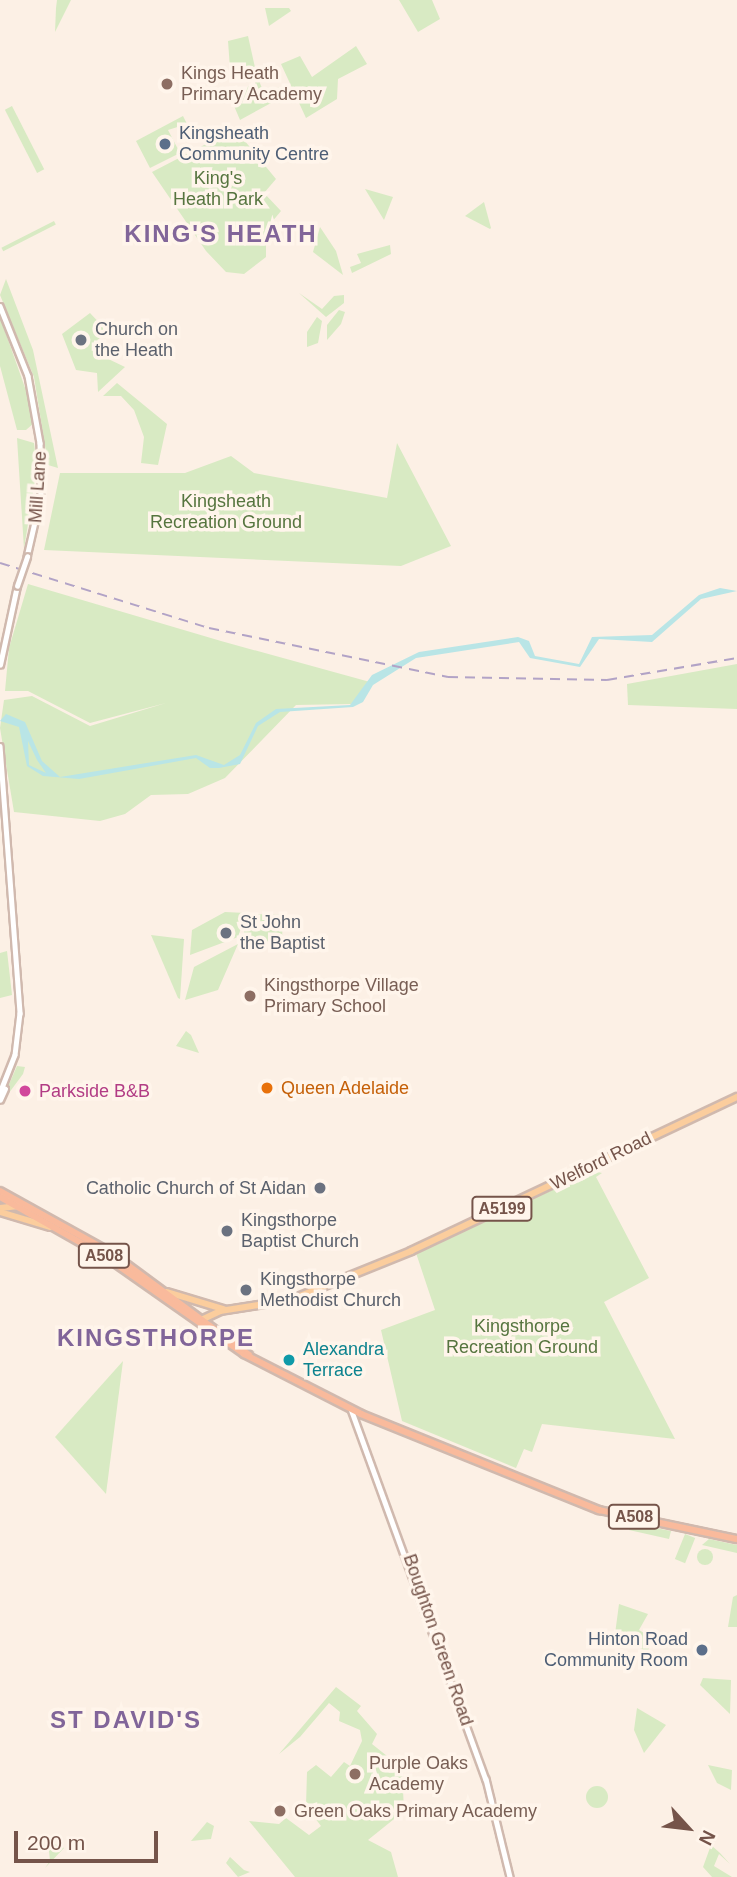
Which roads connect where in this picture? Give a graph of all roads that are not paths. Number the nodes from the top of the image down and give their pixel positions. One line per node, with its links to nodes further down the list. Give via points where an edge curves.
1 (0, 308): 2 (street, Mill Lane, bridge, via 28,376 39,431 41,496)
2 (0, 665)
3 (0, 746): 4 (street, via 20,998)
4 (14, 1058): 5 (street); 7 (street)
5 (0, 1093)
6 (737, 1097): 15 (main road, Welford Road / A5199, via 417,1249 290,1300)
7 (0, 1100)
8 (0, 1191): 11 (highway, A508)
9 (0, 1197): 10 (highway, A508)
10 (17, 1207): 11 (main road); 12 (main road); 13 (highway, A508)
11 (29, 1207): 14 (highway, A508)
12 (0, 1210): 13 (main road)
13 (52, 1228): 16 (highway, A508)
14 (165, 1292): 15 (main road, Welford Road / A5199); 16 (highway, A508)
15 (230, 1311): 16 (main road, Welford Road / A5199)
16 (200, 1321): 17 (highway, A508, via 249,1355)
17 (351, 1408): 18 (highway, A508, via 599,1510); 19 (street, Boughton Green Road, via 486,1779)
18 (737, 1539)
19 (509, 1877)

